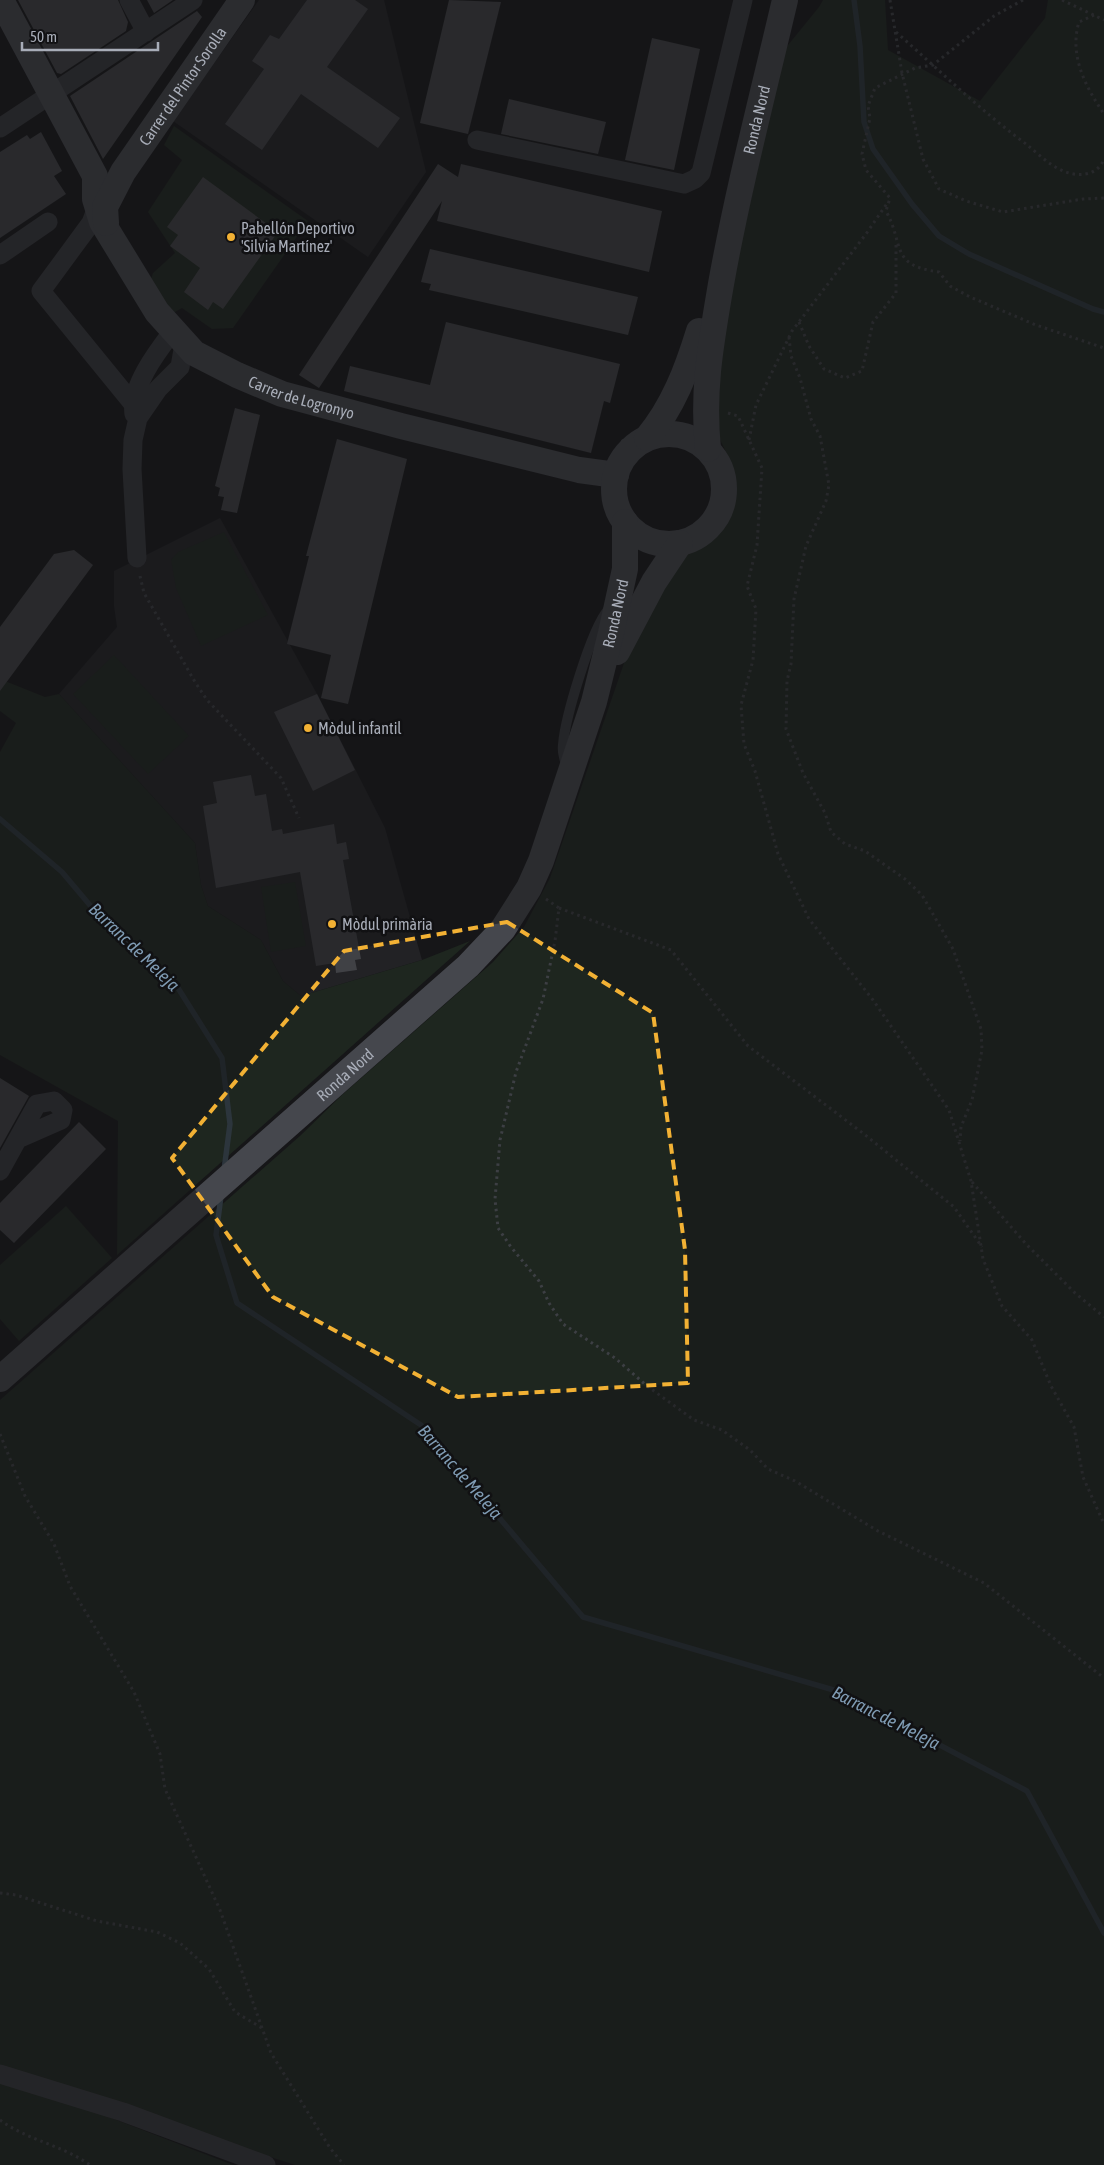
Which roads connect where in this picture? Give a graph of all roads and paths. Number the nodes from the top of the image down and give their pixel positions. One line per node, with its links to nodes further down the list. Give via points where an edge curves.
1 (1, 0): 16 (main road)
2 (129, 0): 12 (street)
3 (193, 0): 12 (street)
4 (242, 0): 21 (main road, Carrer del Pintor Sorolla)
5 (743, 0): 19 (street, via 701,173 695,179 684,184)
6 (785, 0): 27 (main road, Ronda Nord)
7 (890, 0): 13 (path)
8 (1023, 0): 14 (path, via 994,16)
9 (1062, 0): 10 (path)
10 (1094, 15): 11 (path); 17 (path, via 1079,22 1076,33 1078,65 1091,95)
11 (1104, 20)
12 (146, 32): 16 (street)
13 (895, 32): 14 (path); 15 (path)
14 (933, 65): 15 (path); 20 (path, via 975,104 1060,170 1078,175 1090,174 1101,167)
15 (902, 73): 23 (path, via 875,88 868,106 870,118 862,154 866,170); 24 (path, via 923,159 939,189 1003,212)
16 (52, 95): 18 (street); 22 (main road)
17 (1104, 114)
18 (0, 128)
19 (477, 140)
20 (1104, 158)
21 (122, 172): 22 (main road, via 109,178); 25 (main road, Carrer del Pintor Sorolla)
22 (95, 176): 25 (main road, Carrer de Logronyo)
23 (890, 198): 28 (path, via 886,212 893,224); 30 (path)
24 (1104, 198)
25 (102, 218): 32 (main road, Carrer de Logronyo); 34 (street, via 91,223 40,291)
26 (48, 222): 29 (street)
27 (729, 240): 35 (main road, Ronda Nord, via 706,368); 36 (main road, Ronda Nord, via 689,364 670,407)
28 (896, 242): 30 (path, via 896,293 873,322 862,371 845,378 824,369); 33 (path, via 905,261 920,269 939,272 950,286 970,297 1036,325)
29 (0, 255)
30 (799, 322): 31 (path)
31 (789, 337): 37 (path, via 756,405); 50 (path, via 791,356 811,419 820,436 829,485 826,501 806,546 794,599 786,729 831,832 845,844 865,851 906,879 922,895 952,949 981,1029 982,1050 972,1100 961,1127)
32 (179, 347): 34 (street, via 158,389); 34 (street, via 144,373); 39 (main road, Carrer de Logronyo, via 282,394 579,470)
33 (1104, 348)
34 (136, 411): 42 (street, via 132,469)
35 (704, 415): 37 (path, via 712,408 738,416); 38 (main road, Ronda Nord)
36 (637, 437): 38 (main road, via 679,434); 39 (path); 39 (main road, via 635,446)
37 (748, 440): 50 (path, via 762,468 757,545 746,586 756,609 753,660 742,705 744,744 755,771 778,854 809,919 873,1000 950,1110)
38 (708, 450): 41 (main road, via 718,463 724,496 719,512 709,526 696,537)
39 (613, 465): 40 (main road, via 617,507)
40 (625, 522): 41 (main road, via 650,540); 43 (main road, Ronda Nord, via 625,569)
41 (680, 543): 44 (main road, Ronda Nord, via 623,637)
42 (137, 558): 46 (path, via 144,593 194,682 281,778)
43 (621, 590): 44 (main road, Ronda Nord); 45 (lane, via 599,622 571,709 562,747)
44 (594, 702): 45 (main road, Ronda Nord)
45 (570, 774): 47 (main road, Ronda Nord)
46 (299, 818)
47 (529, 888): 48 (path); 55 (main road, Ronda Nord, via 486,950)
48 (559, 908): 53 (path, via 671,950 748,1046 954,1207); 58 (path, via 543,999 516,1072 500,1140 495,1199 498,1228 539,1281 563,1324 614,1358 694,1420 722,1430 768,1469 795,1481 878,1532 984,1583)
49 (20, 1138): 51 (street)
50 (960, 1144): 52 (path)
51 (0, 1171)
52 (972, 1181): 53 (path); 54 (path, via 1026,1244)
53 (982, 1248): 57 (path, via 983,1259 1002,1306 1032,1340 1051,1386 1074,1427 1083,1477)
54 (1104, 1317)
55 (0, 1379)
56 (0, 1434): 60 (path, via 25,1496 54,1544 70,1586 134,1692 160,1754 165,1789 220,1910)
57 (1104, 1524)
58 (1104, 1678)
59 (0, 1893): 60 (path, via 16,1895 97,1921 157,1932 180,1943 209,1969 236,2012)
60 (262, 2028): 65 (path, via 271,2053)
61 (0, 2074): 64 (street, via 124,2112)
62 (0, 2120): 63 (path, via 12,2129)
63 (90, 2165)
64 (266, 2165)
65 (344, 2165)

